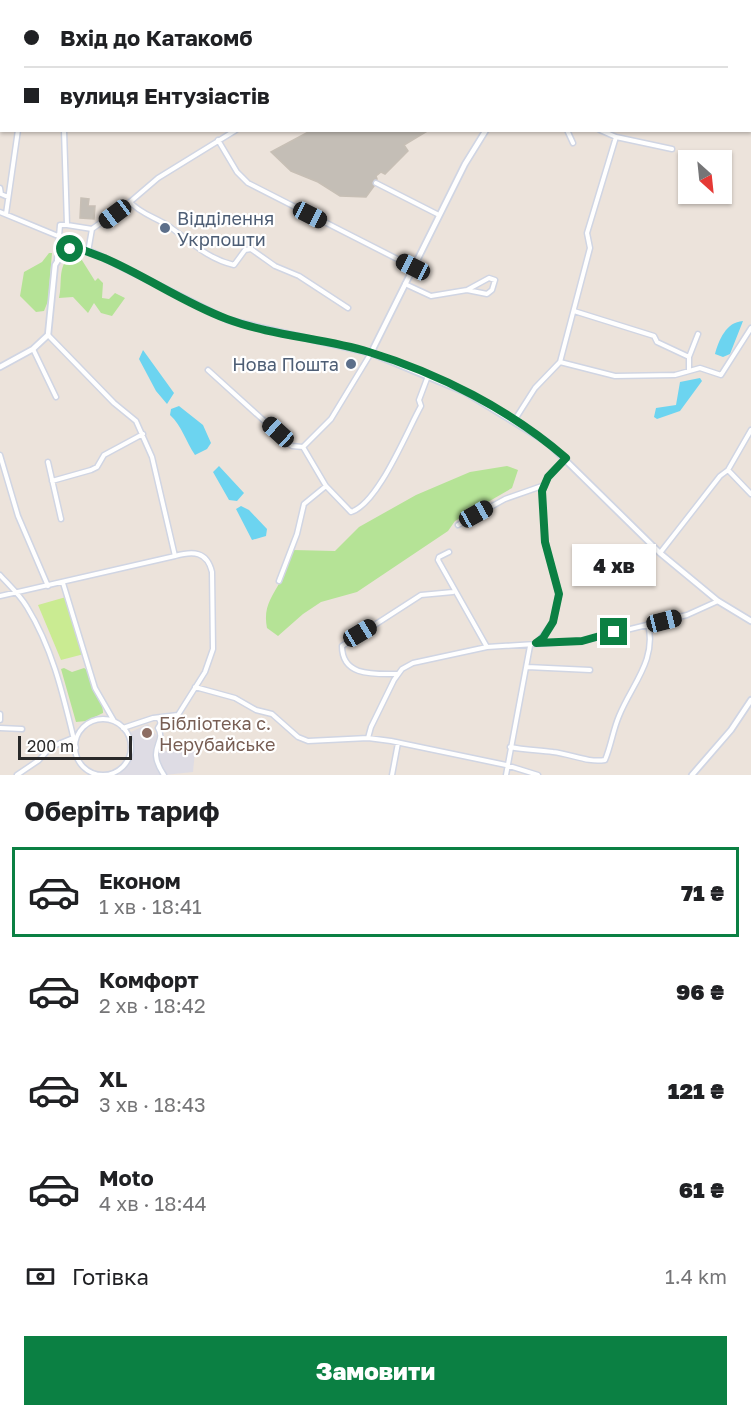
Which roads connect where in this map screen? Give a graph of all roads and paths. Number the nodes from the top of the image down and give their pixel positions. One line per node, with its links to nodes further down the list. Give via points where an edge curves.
1 (18, 132): 13 (street)
2 (64, 132): 18 (street)
3 (485, 132): 17 (street)
4 (568, 132): 9 (street)
5 (604, 132): 7 (street)
6 (227, 133): 8 (street)
7 (615, 137): 10 (street); 27 (street, via 587,233 590,248)
8 (218, 140): 14 (street, via 158,178); 23 (street, via 248,183)
9 (573, 143)
10 (672, 149)
11 (376, 183): 17 (street)
12 (0, 188): 13 (street, via 1,194)
13 (8, 197): 16 (street)
14 (130, 202): 19 (street); 26 (street, via 141,213 169,226 215,259 234,266 251,249)
15 (0, 212): 16 (street)
16 (6, 214): 20 (street)
17 (440, 215): 23 (street)
18 (67, 225): 19 (street); 20 (street, via 60,225)
19 (92, 229): 21 (street)
20 (58, 236): 21 (street); 22 (street)
21 (86, 251): 22 (street, via 70,249); 32 (street, via 228,320)
22 (57, 261): 30 (street)
23 (413, 267): 24 (street)
24 (405, 284): 25 (street, via 435,296); 32 (street)
25 (466, 290): 25 (street, via 487,294 495,280 489,278)
26 (348, 308)
27 (574, 311): 33 (street, via 654,336 657,342); 34 (street)
28 (751, 328): 37 (street, via 721,375 708,368)
29 (698, 334): 33 (street)
30 (48, 335): 31 (street); 42 (street, via 114,403 132,416)
31 (33, 349): 35 (street); 39 (street)
32 (371, 353): 38 (street); 43 (street, via 331,419)
33 (689, 357): 37 (street)
34 (560, 362): 37 (street, via 615,376); 40 (street, via 535,388)
35 (0, 368)
36 (208, 369): 43 (street, via 292,446)
37 (689, 371)
38 (428, 376): 40 (street); 49 (street, via 419,400 421,405 363,506 349,511)
39 (56, 398)
40 (514, 421): 45 (street)
41 (751, 430): 47 (street)
42 (143, 434): 48 (street, via 104,455 97,467); 56 (street, via 158,477)
43 (303, 447): 49 (street)
44 (0, 455): 60 (street, via 18,516)
45 (566, 458): 50 (street); 55 (street)
46 (48, 462): 48 (street)
47 (728, 470): 51 (street); 55 (street)
48 (52, 481): 52 (street)
49 (326, 486): 58 (street, via 304,504)
50 (543, 486): 53 (street, via 505,499); 67 (street, via 545,542 559,594 553,622)
51 (751, 494)
52 (61, 519)
53 (458, 525)
54 (449, 552): 61 (street, via 438,561)
55 (660, 553): 64 (street)
56 (175, 556): 59 (street); 73 (street, via 192,552 203,555 212,572 213,649)
57 (0, 575): 62 (street)
58 (279, 581)
59 (63, 583): 60 (street); 79 (street, via 95,688)
60 (48, 586): 62 (street)
61 (453, 592): 69 (street); 72 (street, via 421,595 342,646 345,662 351,668)
62 (17, 593): 63 (street); 84 (street, via 55,664)
63 (0, 596)
64 (718, 601): 65 (street); 66 (street, via 687,615)
65 (751, 621)
66 (648, 624): 67 (street, via 582,641); 87 (street, via 647,665 619,716 605,760)
67 (536, 643): 68 (street)
68 (530, 646): 69 (street); 70 (street)
69 (487, 647): 72 (street, via 413,663)
70 (527, 667): 71 (street); 87 (street)
71 (590, 670)
72 (398, 674): 85 (street)
73 (195, 687): 76 (street, via 178,715); 85 (street, via 272,714 308,741)
74 (751, 700): 96 (street)
75 (0, 714): 77 (street)
76 (159, 718): 78 (street); 82 (street)
77 (0, 720)
78 (150, 721): 81 (street); 82 (street)
79 (114, 722): 81 (street); 88 (street, via 88,724 79,735)
80 (0, 728): 83 (street)
81 (123, 728): 91 (street, via 131,743 130,756 120,769)
82 (158, 728): 92 (street, via 160,738 154,756)
83 (22, 729)
84 (74, 738): 88 (street); 90 (street, via 51,747)
85 (368, 738): 86 (street)
86 (398, 743): 89 (street); 93 (street)
87 (510, 747): 89 (street)
88 (76, 748): 91 (street, via 86,768)
89 (506, 765): 94 (street); 95 (street)
90 (17, 775)
91 (108, 775)
92 (164, 775)
93 (392, 775)
94 (506, 775)
95 (538, 775)
96 (692, 775)

